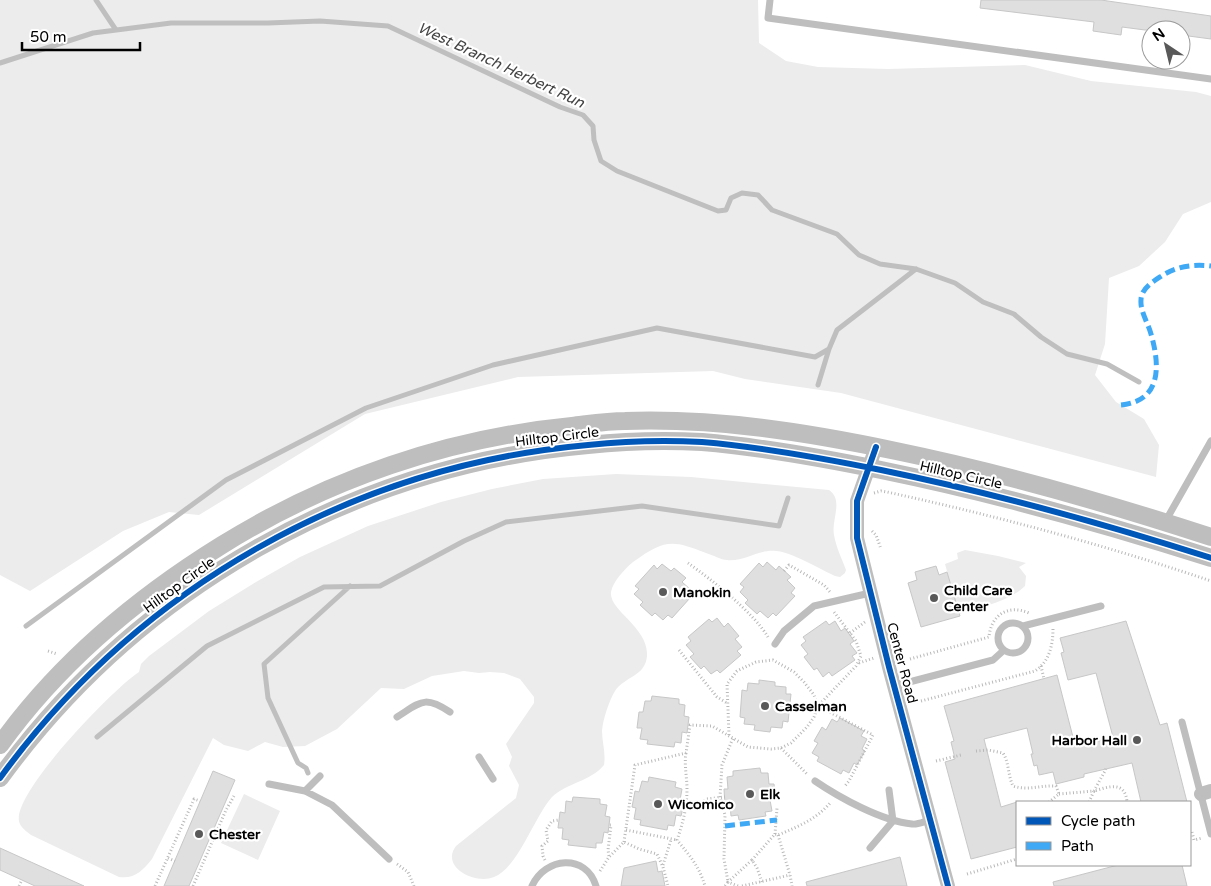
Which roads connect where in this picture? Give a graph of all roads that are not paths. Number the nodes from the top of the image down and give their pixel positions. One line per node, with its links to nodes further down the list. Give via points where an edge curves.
1 (770, 0): 2 (lane, via 768,18)
2 (1211, 79)
3 (1211, 441): 6 (lane)
4 (876, 447): 5 (street, Center Road); 6 (street, Hilltop Circle, via 973,468); 18 (street, Hilltop Circle, via 782,429 702,421 623,421 540,429 469,442 393,464 326,490 258,522 146,597 98,637 51,683)
5 (869, 467): 8 (street, Hilltop Circle, via 1024,502); 9 (street, Center Road, via 857,501 856,520); 21 (street, Hilltop Circle, via 780,450 700,442 627,441 543,449 479,460 401,483 336,508 270,540 209,577 159,613 66,696)
6 (1165, 522): 7 (street, Hilltop Circle)
7 (1211, 537)
8 (1211, 558)
9 (870, 593): 12 (lane, via 814,606 784,631); 14 (street, Center Road)
10 (1102, 606): 11 (lane)
11 (1023, 626): 13 (lane, via 1012,623 1002,629 998,640); 13 (lane, via 1029,637 1026,648 1015,654)
12 (775, 644)
13 (1004, 650): 14 (lane, via 993,660)
14 (894, 686): 28 (street, Center Road)
15 (450, 712): 16 (lane, via 436,703 422,702)
16 (397, 717)
17 (1182, 722): 27 (lane)
18 (0, 744)
19 (479, 757): 22 (lane)
20 (320, 776): 26 (lane)
21 (0, 778)
22 (493, 779)
23 (815, 781): 29 (lane, via 836,795)
24 (269, 784): 26 (lane)
25 (889, 790): 29 (lane)
26 (305, 791): 32 (lane, via 332,805)
27 (1206, 792): 30 (lane)
28 (931, 820): 29 (lane, via 914,824); 35 (street, Center Road)
29 (893, 821): 31 (lane)
30 (1211, 834)
31 (870, 848)
32 (389, 859)
33 (532, 886): 34 (lane, via 542,872 562,862 589,872)
34 (596, 886)
35 (948, 886)

